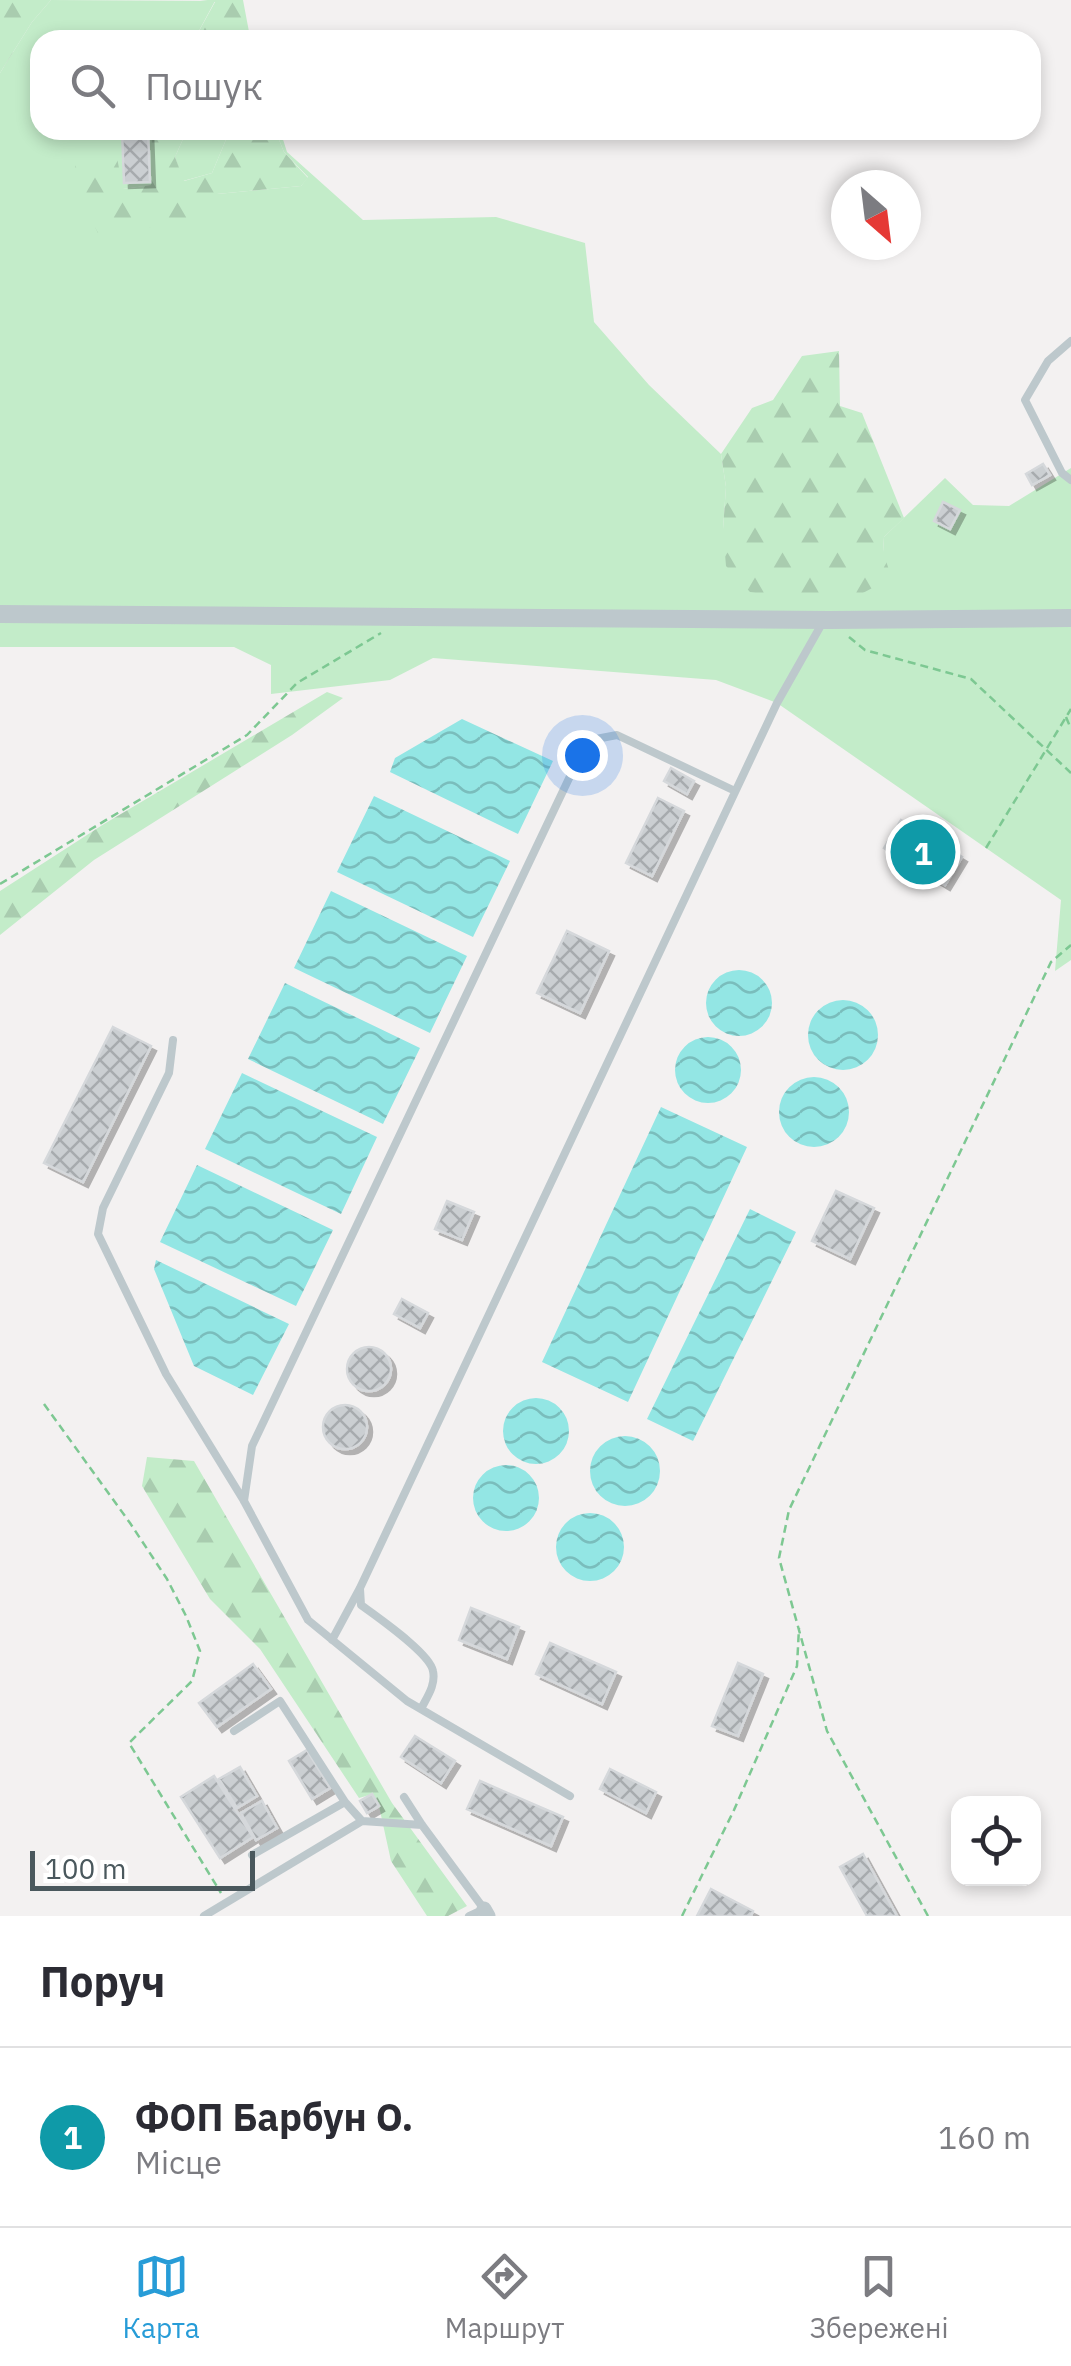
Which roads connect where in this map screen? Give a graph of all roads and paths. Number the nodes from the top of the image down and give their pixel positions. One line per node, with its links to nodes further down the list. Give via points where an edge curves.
1 (1071, 342): 2 (lane, via 1048,361 1025,400)
2 (1071, 480)
3 (0, 614): 5 (street)
4 (1071, 618): 5 (street)
5 (826, 620): 10 (path, via 864,650 972,679); 11 (lane)
6 (380, 634): 13 (path, via 297,683 248,735)
7 (1071, 709): 8 (path)
8 (1066, 716): 9 (path); 12 (path)
9 (1071, 730)
10 (1071, 773)
11 (735, 792): 17 (lane, via 617,735 596,739 582,751 252,1446); 18 (lane)
12 (986, 848)
13 (0, 884)
14 (1071, 945): 19 (path, via 1052,962 788,1510 779,1558)
15 (173, 1040): 17 (lane, via 169,1073 103,1208 98,1234 166,1374)
16 (44, 1404): 29 (path, via 167,1579 200,1651 192,1681 129,1743 221,1894)
17 (244, 1501): 20 (lane, via 308,1620)
18 (360, 1588): 20 (lane); 21 (lane, via 361,1605 433,1670)
19 (799, 1624): 32 (path, via 797,1666); 33 (path, via 827,1731)
20 (332, 1640): 21 (lane)
21 (420, 1709): 23 (lane)
22 (234, 1731): 25 (lane, via 280,1701)
23 (570, 1796)
24 (404, 1797): 27 (lane)
25 (345, 1802): 26 (lane); 28 (lane)
26 (362, 1821): 27 (lane); 29 (lane)
27 (422, 1825): 30 (lane)
28 (252, 1856)
29 (216, 1908): 31 (lane)
30 (480, 1914)
31 (204, 1916)
32 (682, 1916)
33 (928, 1916)

